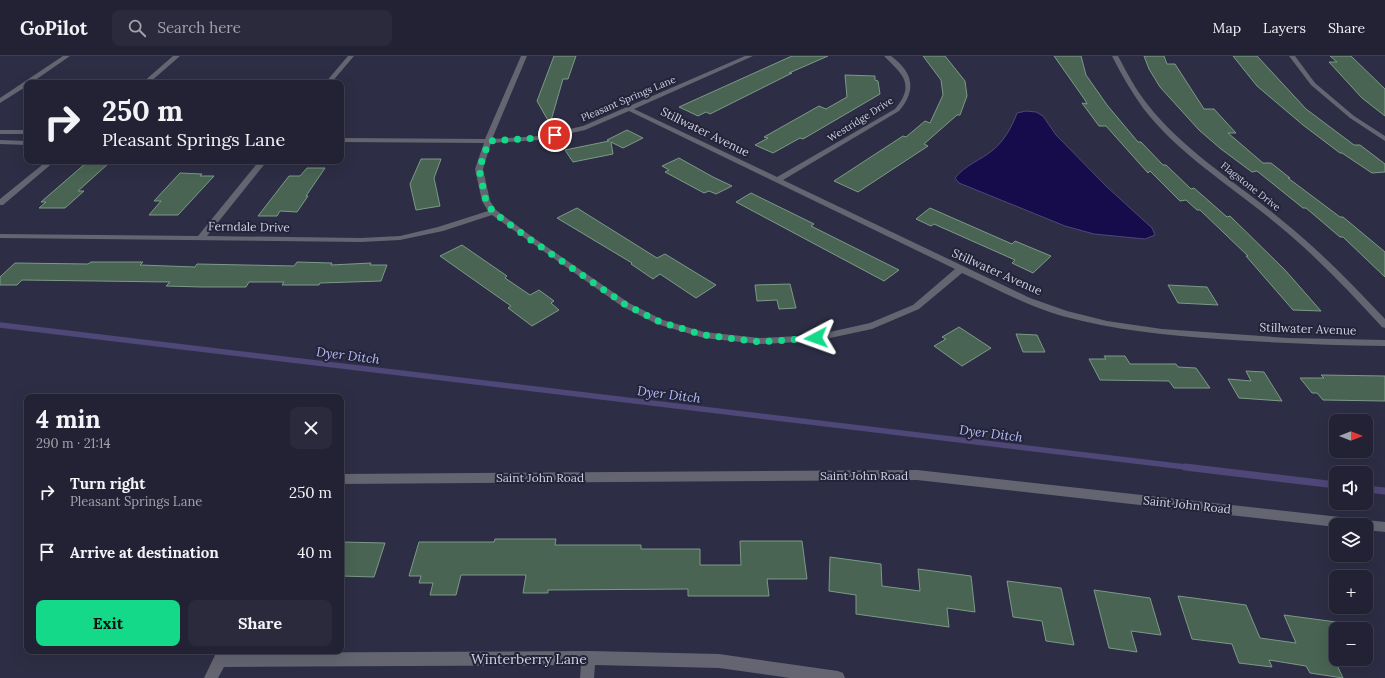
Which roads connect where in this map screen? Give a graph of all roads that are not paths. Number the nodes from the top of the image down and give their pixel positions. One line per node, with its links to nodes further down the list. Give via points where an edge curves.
1 (67, 56): 9 (street)
2 (178, 56): 10 (street)
3 (351, 56): 11 (street)
4 (524, 56): 19 (street)
5 (750, 56): 14 (street, Pleasant Springs Lane)
6 (886, 56): 24 (street, Westridge Drive, via 905,73 908,93 904,103 897,110)
7 (1114, 56): 30 (street, Flagstone Drive, via 1132,90 1165,130 1308,246)
8 (1292, 56): 17 (street, via 1313,84 1352,117)
9 (31, 80)
10 (149, 80)
11 (331, 80)
12 (24, 85): 13 (street)
13 (0, 102)
14 (629, 109): 19 (street, Pleasant Springs Lane, via 585,128 540,138); 24 (street, Stillwater Avenue)
15 (0, 132): 16 (street)
16 (24, 132)
17 (1385, 139)
18 (344, 140): 19 (street, Pleasant Springs Lane)
19 (489, 141): 26 (street, via 479,169 486,201)
20 (0, 142): 21 (street)
21 (24, 143)
22 (47, 164): 25 (street)
23 (261, 164): 28 (street)
24 (778, 180): 29 (street, Stillwater Avenue)
25 (0, 203)
26 (493, 212): 28 (street, Ferndale Drive, via 440,229 400,238); 29 (street, via 626,305 660,322 704,335 760,342 816,338 872,326 916,306)
27 (0, 236): 28 (street, Ferndale Drive)
28 (200, 238)
29 (961, 269): 31 (street, Stillwater Avenue, via 1064,314 1107,324 1216,337)
30 (1385, 324)
31 (1385, 343)
32 (344, 479): 33 (street, Saint John Road, via 917,475)
33 (1385, 527)
34 (221, 656): 35 (street, Winterberry Lane); 36 (street)
35 (589, 658): 37 (street); 38 (street, Winterberry Lane, via 719,661)
36 (211, 678)
37 (588, 678)
38 (838, 678)

